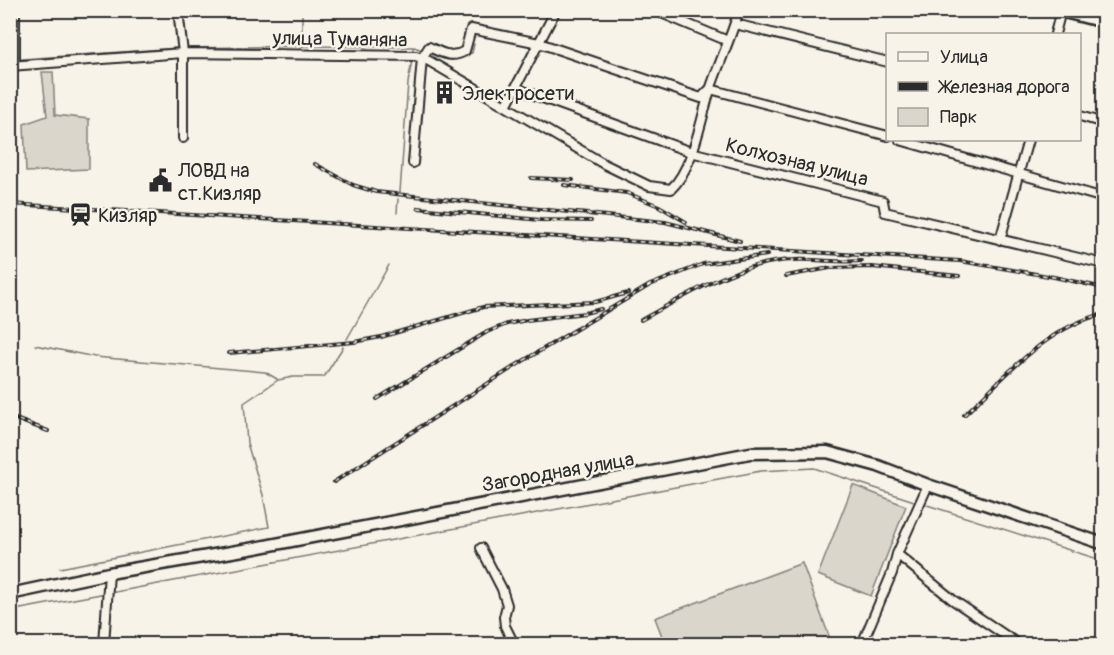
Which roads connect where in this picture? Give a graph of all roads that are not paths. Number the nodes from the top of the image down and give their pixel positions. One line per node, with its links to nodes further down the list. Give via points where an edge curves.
1 (15, 10): 15 (street)
2 (178, 10): 12 (street)
3 (556, 10): 11 (street)
4 (654, 10): 10 (street)
5 (739, 10): 8 (street)
6 (1060, 11): 7 (main road); 9 (street)
7 (1104, 22)
8 (735, 24): 10 (street); 14 (street)
9 (1055, 33)
10 (728, 41): 17 (street)
11 (539, 43): 13 (street, via 471,29 465,51 459,55 429,47); 16 (street); 17 (street, via 701,98)
12 (183, 53): 13 (street, улица Туманяна); 15 (street, улица Туманяна); 22 (street)
13 (422, 58): 18 (street, улица Туманяна); 26 (street)
14 (886, 62)
15 (13, 66)
16 (515, 88): 18 (street); 25 (street, Колхозная улица)
17 (710, 89): 21 (street); 25 (street)
18 (506, 106): 25 (street, улица Туманяна, via 649,186 671,189 680,181)
19 (1081, 116): 20 (street)
20 (1104, 123)
21 (886, 135)
22 (183, 138)
23 (903, 141): 27 (street)
24 (1028, 141): 27 (street)
25 (691, 152): 29 (street, Колхозная улица, via 883,201 885,212)
26 (413, 163)
27 (1019, 175): 28 (street); 29 (street)
28 (1104, 198)
29 (999, 240): 30 (street, Колхозная улица)
30 (1104, 264)
31 (928, 485): 32 (main road, Загородная улица); 34 (street); 35 (main road, Загородная улица, via 827,452 750,453)
32 (1104, 544)
33 (481, 549): 38 (street, via 502,589 507,605 505,626)
34 (897, 554): 39 (street); 40 (street, via 953,600)
35 (109, 573): 36 (main road, Загородная улица); 37 (street)
36 (10, 594)
37 (104, 645)
38 (514, 645)
39 (862, 645)
40 (1018, 645)

